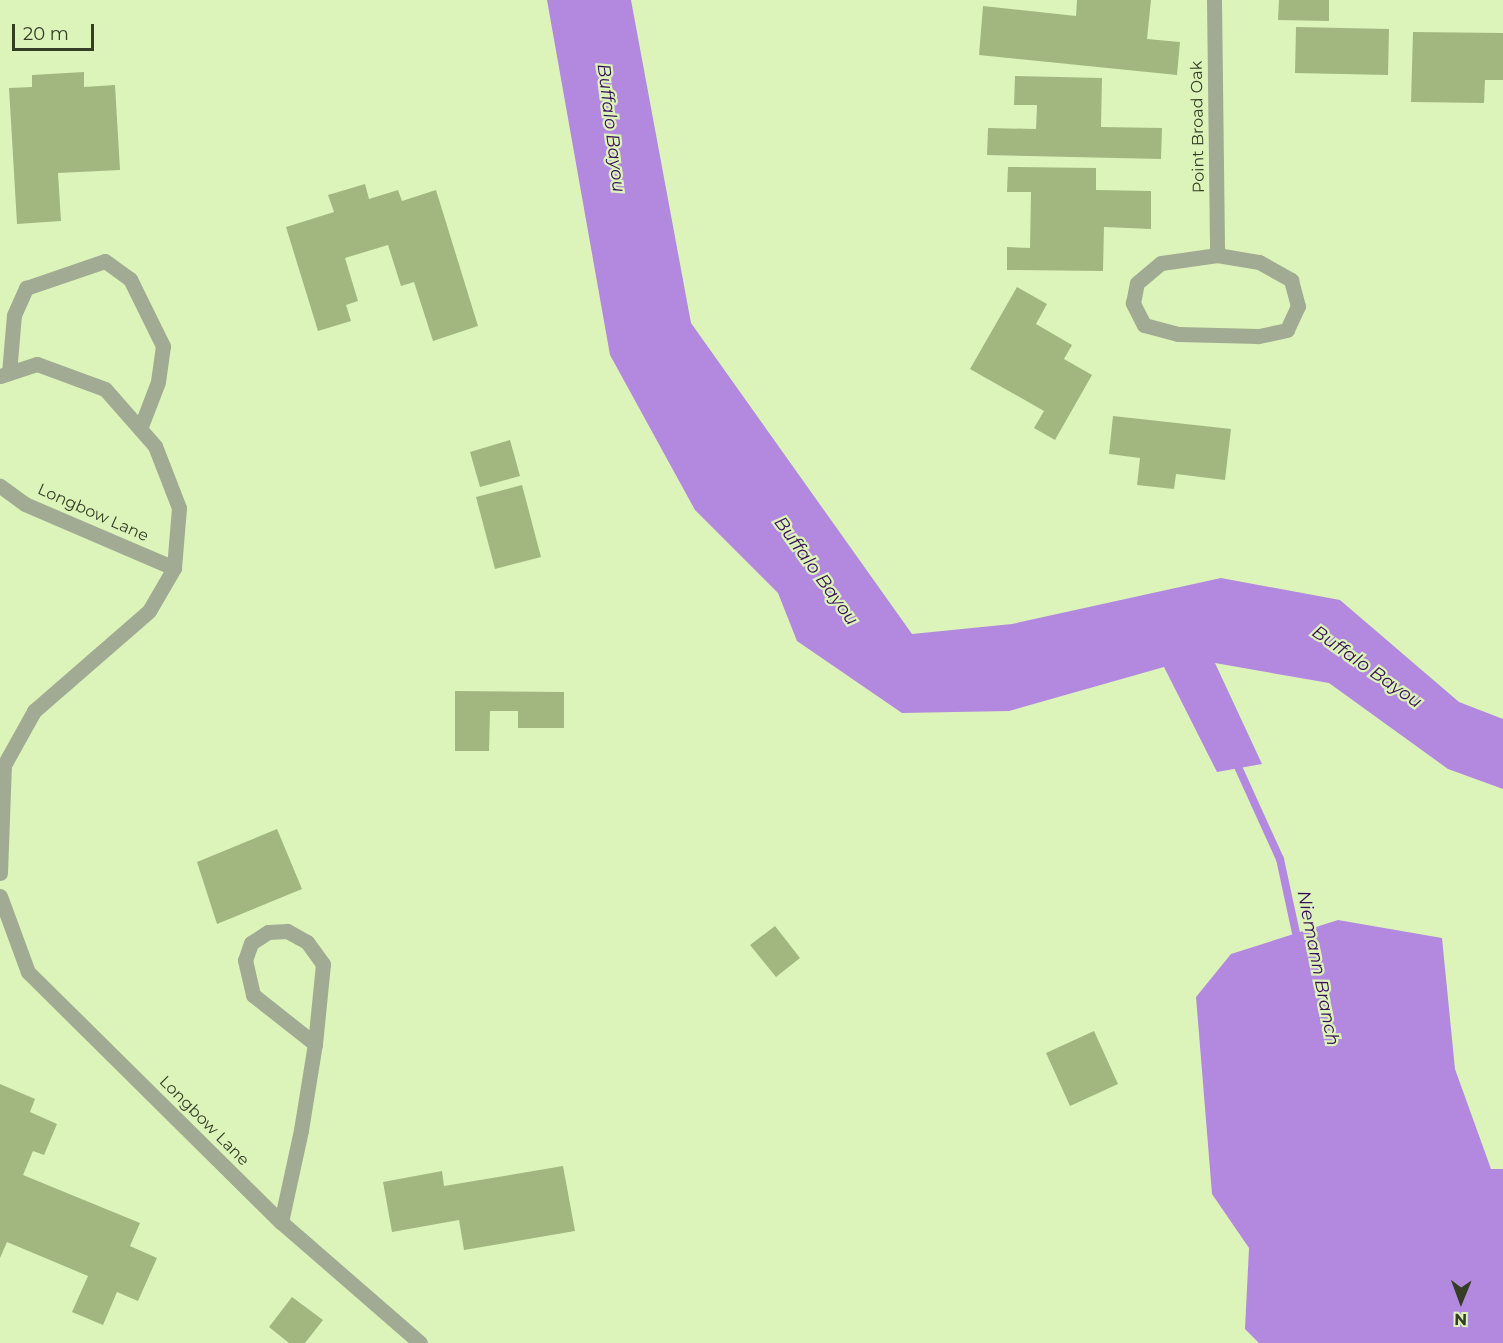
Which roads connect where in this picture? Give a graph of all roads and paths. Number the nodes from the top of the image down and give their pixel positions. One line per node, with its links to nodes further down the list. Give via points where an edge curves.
1 (1214, 0): 2 (street, Point Broad Oak)
2 (1217, 255): 2 (street, via 1161,263 1137,283 1133,303 1144,325 1178,334 1258,336 1287,330 1298,306 1291,280 1259,262)
3 (4, 375): 4 (street, via 38,364 105,389); 4 (street, via 14,315 26,288 105,261 130,279 163,346 158,382)
4 (140, 429): 6 (street, via 155,446 179,508)
5 (0, 486): 6 (street, Longbow Lane, via 26,504)
6 (174, 568): 7 (street, via 149,611 34,711 4,765)
7 (0, 873)
8 (0, 896): 10 (street, Longbow Lane, via 28,972)
9 (315, 1044): 9 (street, via 323,964 307,942 287,931 268,932 251,943 246,960 253,995); 10 (street)
10 (281, 1222): 11 (street, Longbow Lane)
11 (420, 1343)

